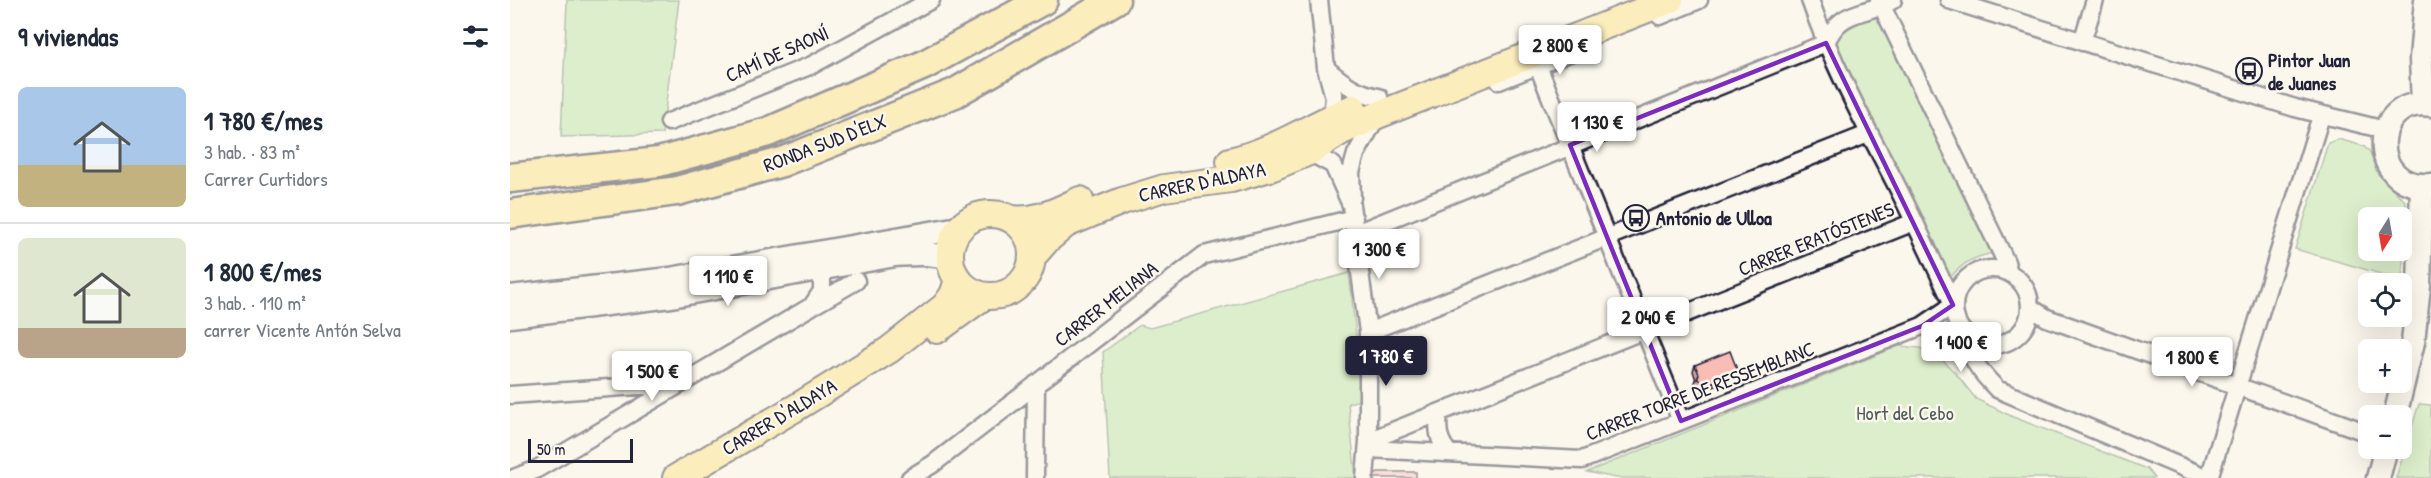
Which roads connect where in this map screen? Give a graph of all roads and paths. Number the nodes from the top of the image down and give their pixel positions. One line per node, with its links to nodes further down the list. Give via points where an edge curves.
1 (931, 0): 22 (street, CAMÍ DE SAONÍ, via 812,65)
2 (1043, 0): 27 (highway, RONDA SUD D'ELX, via 924,65 768,132 659,162)
3 (1115, 0): 29 (highway, RONDA SUD D'ELX, via 955,93 782,162 677,191)
4 (1319, 0): 16 (street)
5 (1621, 0): 19 (main road)
6 (1670, 0): 17 (main road)
7 (1700, 0): 15 (street)
8 (1810, 0): 14 (street)
9 (1949, 0): 13 (street)
10 (2095, 0): 13 (street)
11 (2426, 0): 18 (main road, via 2421,58)
12 (1885, 2): 14 (street, via 1832,28); 37 (street)
13 (2082, 42): 21 (street)
14 (1826, 44): 24 (street); 25 (street, CARRER MELIANA)
15 (1538, 66): 17 (street, via 1433,105); 25 (street)
16 (1326, 68): 19 (street); 20 (street)
17 (1412, 102): 19 (main road)
18 (2427, 104): 23 (main road, via 2402,110)
19 (1378, 106): 20 (main road, CARRER D'ALDAYA); 26 (main road, CARRER D'ALDAYA); 30 (street, via 1352,172)
20 (1335, 116): 31 (main road, CARRER D'ALDAYA, via 1251,156 1157,172 1114,185 1053,213 1026,220)
21 (2321, 116): 23 (street); 52 (street)
22 (669, 122)
23 (2385, 130): 28 (main road, via 2383,152 2390,167 2403,180)
24 (1868, 134): 32 (street); 34 (street)
25 (1570, 145): 30 (street, CARRER MELIANA); 34 (street)
26 (1309, 153): 30 (street, via 1333,165); 35 (main road, CARRER D'ALDAYA, via 1231,179 1164,188 1122,201 1066,224)
27 (510, 178)
28 (2426, 185): 54 (main road, via 2413,342)
29 (510, 213)
30 (1354, 218): 47 (street); 50 (street, CARRER MELIANA, via 1204,255)
31 (1011, 219): 33 (main road, via 989,214 968,220); 35 (main road, via 1027,234)
32 (1914, 222): 42 (street); 46 (street, CARRER ERATÓSTENES)
33 (959, 228): 36 (main road, via 950,248); 41 (main road, via 670,279)
34 (1608, 238): 46 (street); 47 (street)
35 (1033, 256): 40 (main road, via 1017,287 996,296)
36 (954, 270): 38 (main road, via 936,254 895,255); 40 (main road, via 965,288); 66 (main road, CARRER D'ALDAYA, via 953,295 945,306 889,350)
37 (2009, 273): 42 (street, via 1990,269 1973,274 1960,285); 44 (street, via 2026,290)
38 (822, 280): 43 (street); 45 (main road)
39 (856, 281): 43 (street)
40 (984, 296): 67 (main road, CARRER D'ALDAYA, via 876,372)
41 (510, 297)
42 (1953, 304): 48 (street, via 1955,320); 58 (street, CARRER TORRE DE RESSEMBLANC, via 1922,326)
43 (812, 306): 49 (street)
44 (2031, 308): 48 (street, via 2028,322 2011,341 1994,346 1978,343); 52 (street, via 2047,318)
45 (510, 316)
46 (1645, 331): 56 (street, CARRER ERATÓSTENES); 58 (street)
47 (1368, 332): 55 (street)
48 (1964, 334): 64 (street, via 1980,372 1997,389)
49 (684, 382): 51 (street); 57 (street)
50 (1036, 384): 68 (street, CARRER MELIANA); 69 (street)
51 (627, 386): 53 (street); 57 (street, via 635,402)
52 (2238, 386): 60 (street); 72 (street)
53 (510, 395)
54 (2398, 405)
55 (1369, 410): 59 (street); 61 (street)
56 (1439, 413): 59 (street, CARRER ERATÓSTENES); 62 (street, via 1438,434)
57 (630, 414): 65 (street, via 537,470)
58 (1681, 421): 62 (street, CARRER TORRE DE RESSEMBLANC, via 1582,460)
59 (1400, 428): 61 (street, CARRER ERATÓSTENES)
60 (2358, 429)
61 (1368, 445): 62 (street, CARRER TORRE DE RESSEMBLANC); 70 (street)
62 (1449, 453)
63 (2383, 459): 73 (main road)
64 (2165, 461): 71 (street); 72 (street)
65 (514, 478)
66 (675, 478)
67 (697, 478)
68 (910, 478)
69 (1035, 478)
70 (1365, 478)
71 (2171, 478)
72 (2209, 478)
73 (2378, 478)

